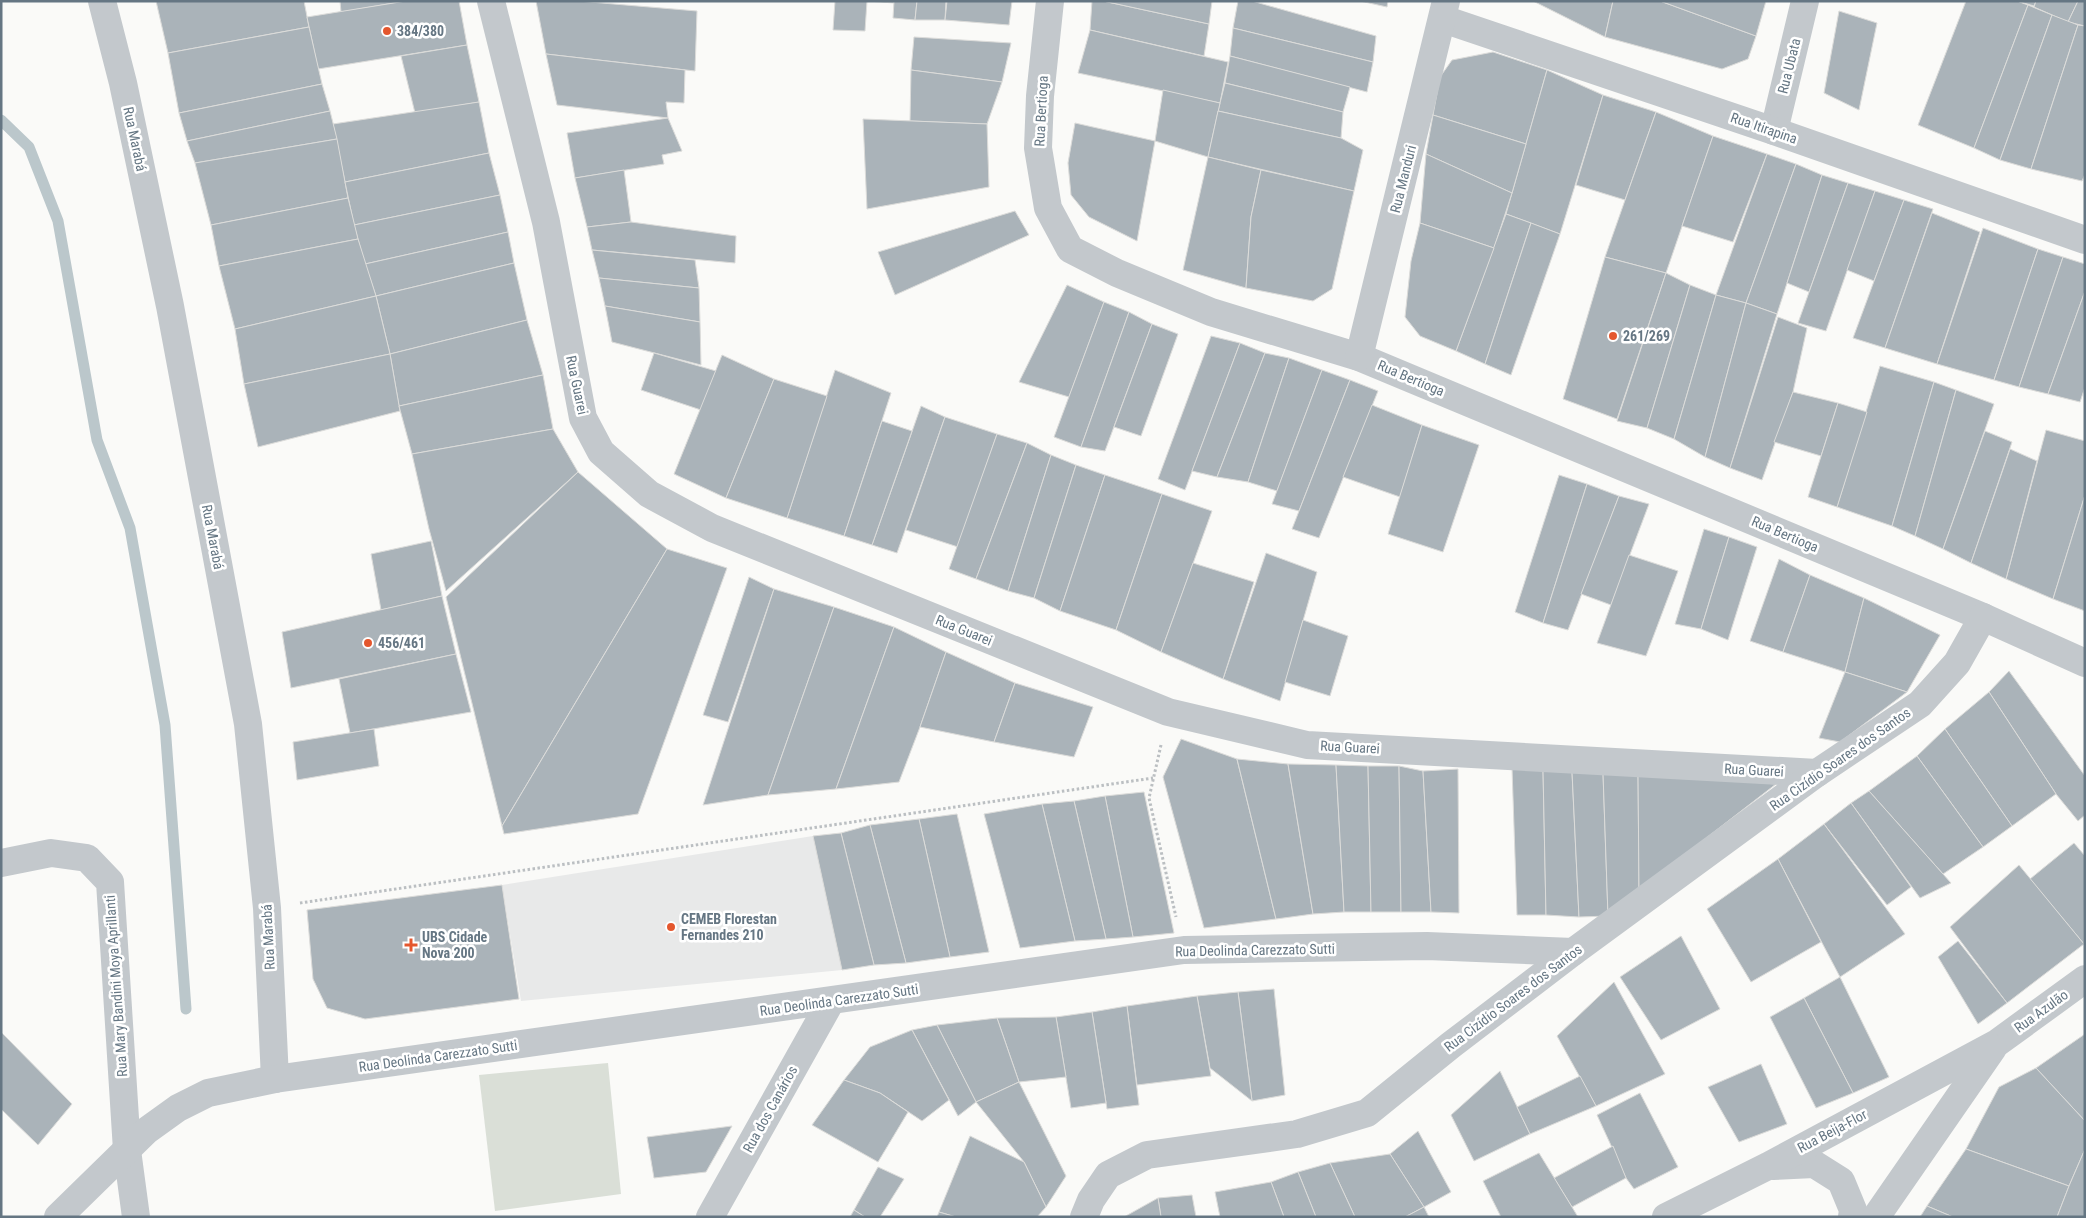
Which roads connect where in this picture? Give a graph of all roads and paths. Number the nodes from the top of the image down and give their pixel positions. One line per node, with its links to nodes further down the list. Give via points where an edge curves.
1 (102, 1): 15 (street, Rua Marabá, via 123,83 170,306 246,714)
2 (491, 1): 11 (street, Rua Guarei, via 546,222 583,418 600,452 649,494 712,528)
3 (1050, 1): 8 (street, Rua Bertioga, via 1038,148 1048,208 1070,248 1117,273 1211,312)
4 (1805, 1): 6 (street, Rua Ubata)
5 (1444, 10): 6 (street, Rua Itirapina); 8 (street, Rua Manduri)
6 (1774, 131): 7 (street, Rua Itirapina)
7 (2085, 240)
8 (1359, 357): 9 (street, Rua Bertioga)
9 (1983, 617): 10 (street, Rua Bertioga); 12 (street, Rua Cizídio Soares dos Santos, via 1957,663 1920,704)
10 (2085, 663)
11 (1168, 712): 12 (street, Rua Guarei, via 1307,745); 13 (path)
12 (1817, 773): 17 (street, Rua Cizídio Soares dos Santos)
13 (1153, 778): 15 (path); 16 (path, via 1149,798)
14 (1, 863): 22 (street, Rua Mary Bandini Moya Aprillanti, via 51,853 87,858 110,882)
15 (267, 908): 21 (street, Rua Marabá)
16 (1184, 950): 17 (street, Rua Deolinda Carezzato Sutti, via 1426,946); 19 (street, Rua Deolinda Carezzato Sutti)
17 (1573, 952): 27 (street, Rua Cizídio Soares dos Santos, via 1367,1112 1296,1134 1147,1155 1108,1176 1091,1200)
18 (2085, 979): 20 (street, Rua Azulão)
19 (831, 1001): 21 (street, Rua Deolinda Carezzato Sutti); 26 (street, Rua dos Canários)
20 (1997, 1043): 23 (street, Rua Beija-Flor); 30 (street)
21 (275, 1079): 22 (street, Rua Deolinda Carezzato Sutti, via 208,1093 178,1108 146,1131)
22 (127, 1150): 24 (street, Rua Deolinda Carezzato Sutti); 25 (street, Rua Mary Bandini Moya Aprillanti)
23 (1768, 1166): 28 (street, Rua Beija-Flor); 29 (street, via 1814,1164 1841,1181 1853,1210)
24 (58, 1217)
25 (136, 1217)
26 (710, 1217)
27 (1084, 1217)
28 (1666, 1217)
29 (1852, 1217)
30 (1876, 1217)

